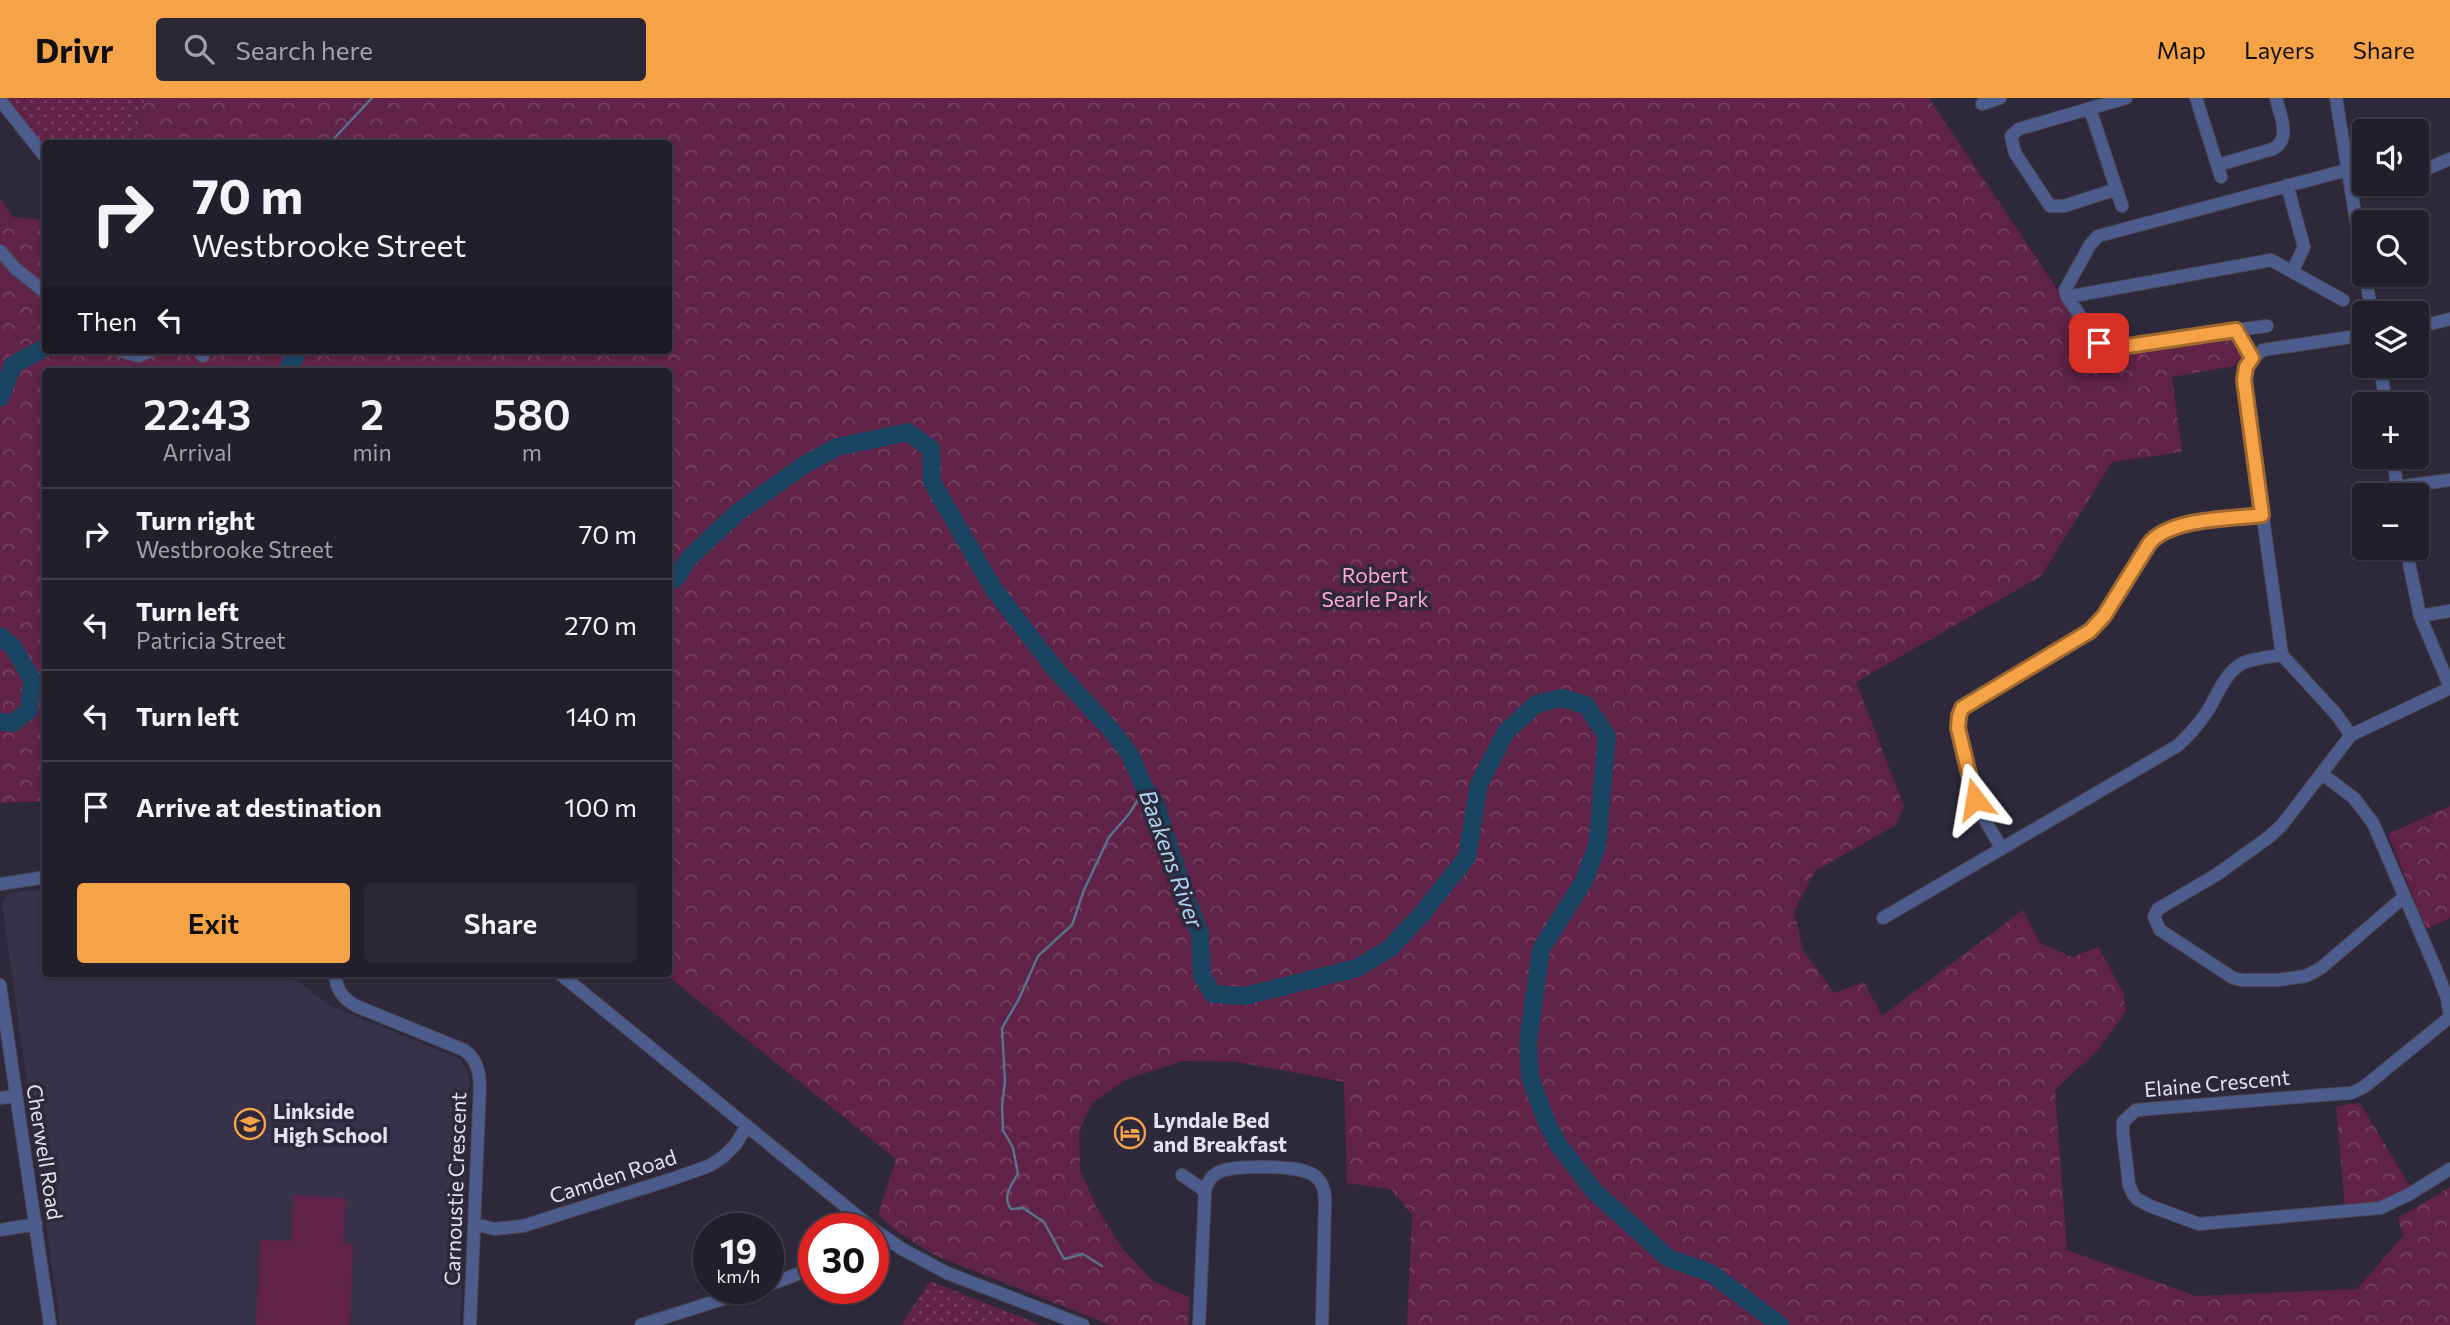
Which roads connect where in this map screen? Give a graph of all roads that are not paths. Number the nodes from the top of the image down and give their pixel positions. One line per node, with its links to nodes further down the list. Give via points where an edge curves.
1 (2000, 98): 7 (street)
2 (2126, 98): 8 (street)
3 (2196, 98): 4 (street, via 2220,171 2280,145 2284,134)
4 (2276, 98)
5 (2336, 98): 12 (street)
6 (0, 100): 9 (street)
7 (1983, 105)
8 (2090, 109): 15 (street); 15 (street, via 2015,131 2012,148 2050,206)
9 (42, 154)
10 (2450, 159): 11 (street)
11 (2429, 168)
12 (2347, 170): 13 (street); 14 (street)
13 (2287, 186): 19 (street, via 2304,247); 21 (street, via 2098,236 2066,286)
14 (2350, 186): 17 (street)
15 (2117, 190): 16 (street)
16 (2122, 206)
17 (2354, 210)
18 (0, 251): 20 (street)
19 (2293, 270): 21 (street, via 2268,260); 22 (street)
20 (42, 290)
21 (2067, 297): 26 (street, via 2105,347)
22 (2343, 300)
23 (2450, 319): 24 (street)
24 (2429, 324)
25 (2267, 326): 26 (street)
26 (2236, 330): 28 (street)
27 (2352, 337): 28 (street, via 2269,348)
28 (2252, 358): 31 (street, via 2244,380)
29 (2450, 480): 30 (street)
30 (2429, 484)
31 (2262, 515): 35 (street); 39 (street, via 2179,526 2158,534 2090,631 1962,708 1958,728 1975,799)
32 (2408, 560): 34 (street)
33 (2450, 611): 34 (street)
34 (2420, 616): 36 (street)
35 (2282, 656): 37 (street); 39 (street, via 2236,667 2177,746)
36 (2450, 688): 37 (street)
37 (2351, 735): 38 (street)
38 (2322, 774): 42 (street, via 2368,814); 42 (street, via 2269,836 2158,909 2154,918 2160,930 2233,978 2278,980 2306,976 2321,968)
39 (2002, 849): 43 (street)
40 (42, 878): 41 (street)
41 (0, 884)
42 (2404, 897): 47 (street, via 2447,998)
43 (1883, 918)
44 (336, 977): 56 (street, Carnoustie Crescent, via 346,1000 464,1050 475,1061 480,1087)
45 (564, 977): 50 (street)
46 (0, 985): 48 (street, Cherwell Road)
47 (2450, 1017): 51 (street, Elaine Crescent, via 2358,1090 2136,1110 2123,1122 2123,1134 2129,1185 2137,1199 2199,1224 2380,1208)
48 (16, 1096): 49 (street); 55 (street, Cherwell Road)
49 (0, 1098)
50 (746, 1127): 54 (street); 56 (street, Camden Road, via 736,1144 709,1166 523,1226 494,1229)
51 (2450, 1168)
52 (1182, 1175): 53 (street)
53 (1205, 1191): 64 (street); 65 (street, via 1213,1176 1227,1169 1299,1169 1317,1177 1325,1195)
54 (851, 1213)
55 (36, 1224): 57 (street); 60 (street, Cherwell Road)
56 (475, 1224): 61 (street, Carnoustie Crescent)
57 (0, 1230)
58 (889, 1241): 63 (street, via 947,1273)
59 (707, 1304): 62 (street)
60 (50, 1325)
61 (470, 1325)
62 (641, 1325)
63 (1083, 1325)
64 (1199, 1325)
65 (1322, 1325)

